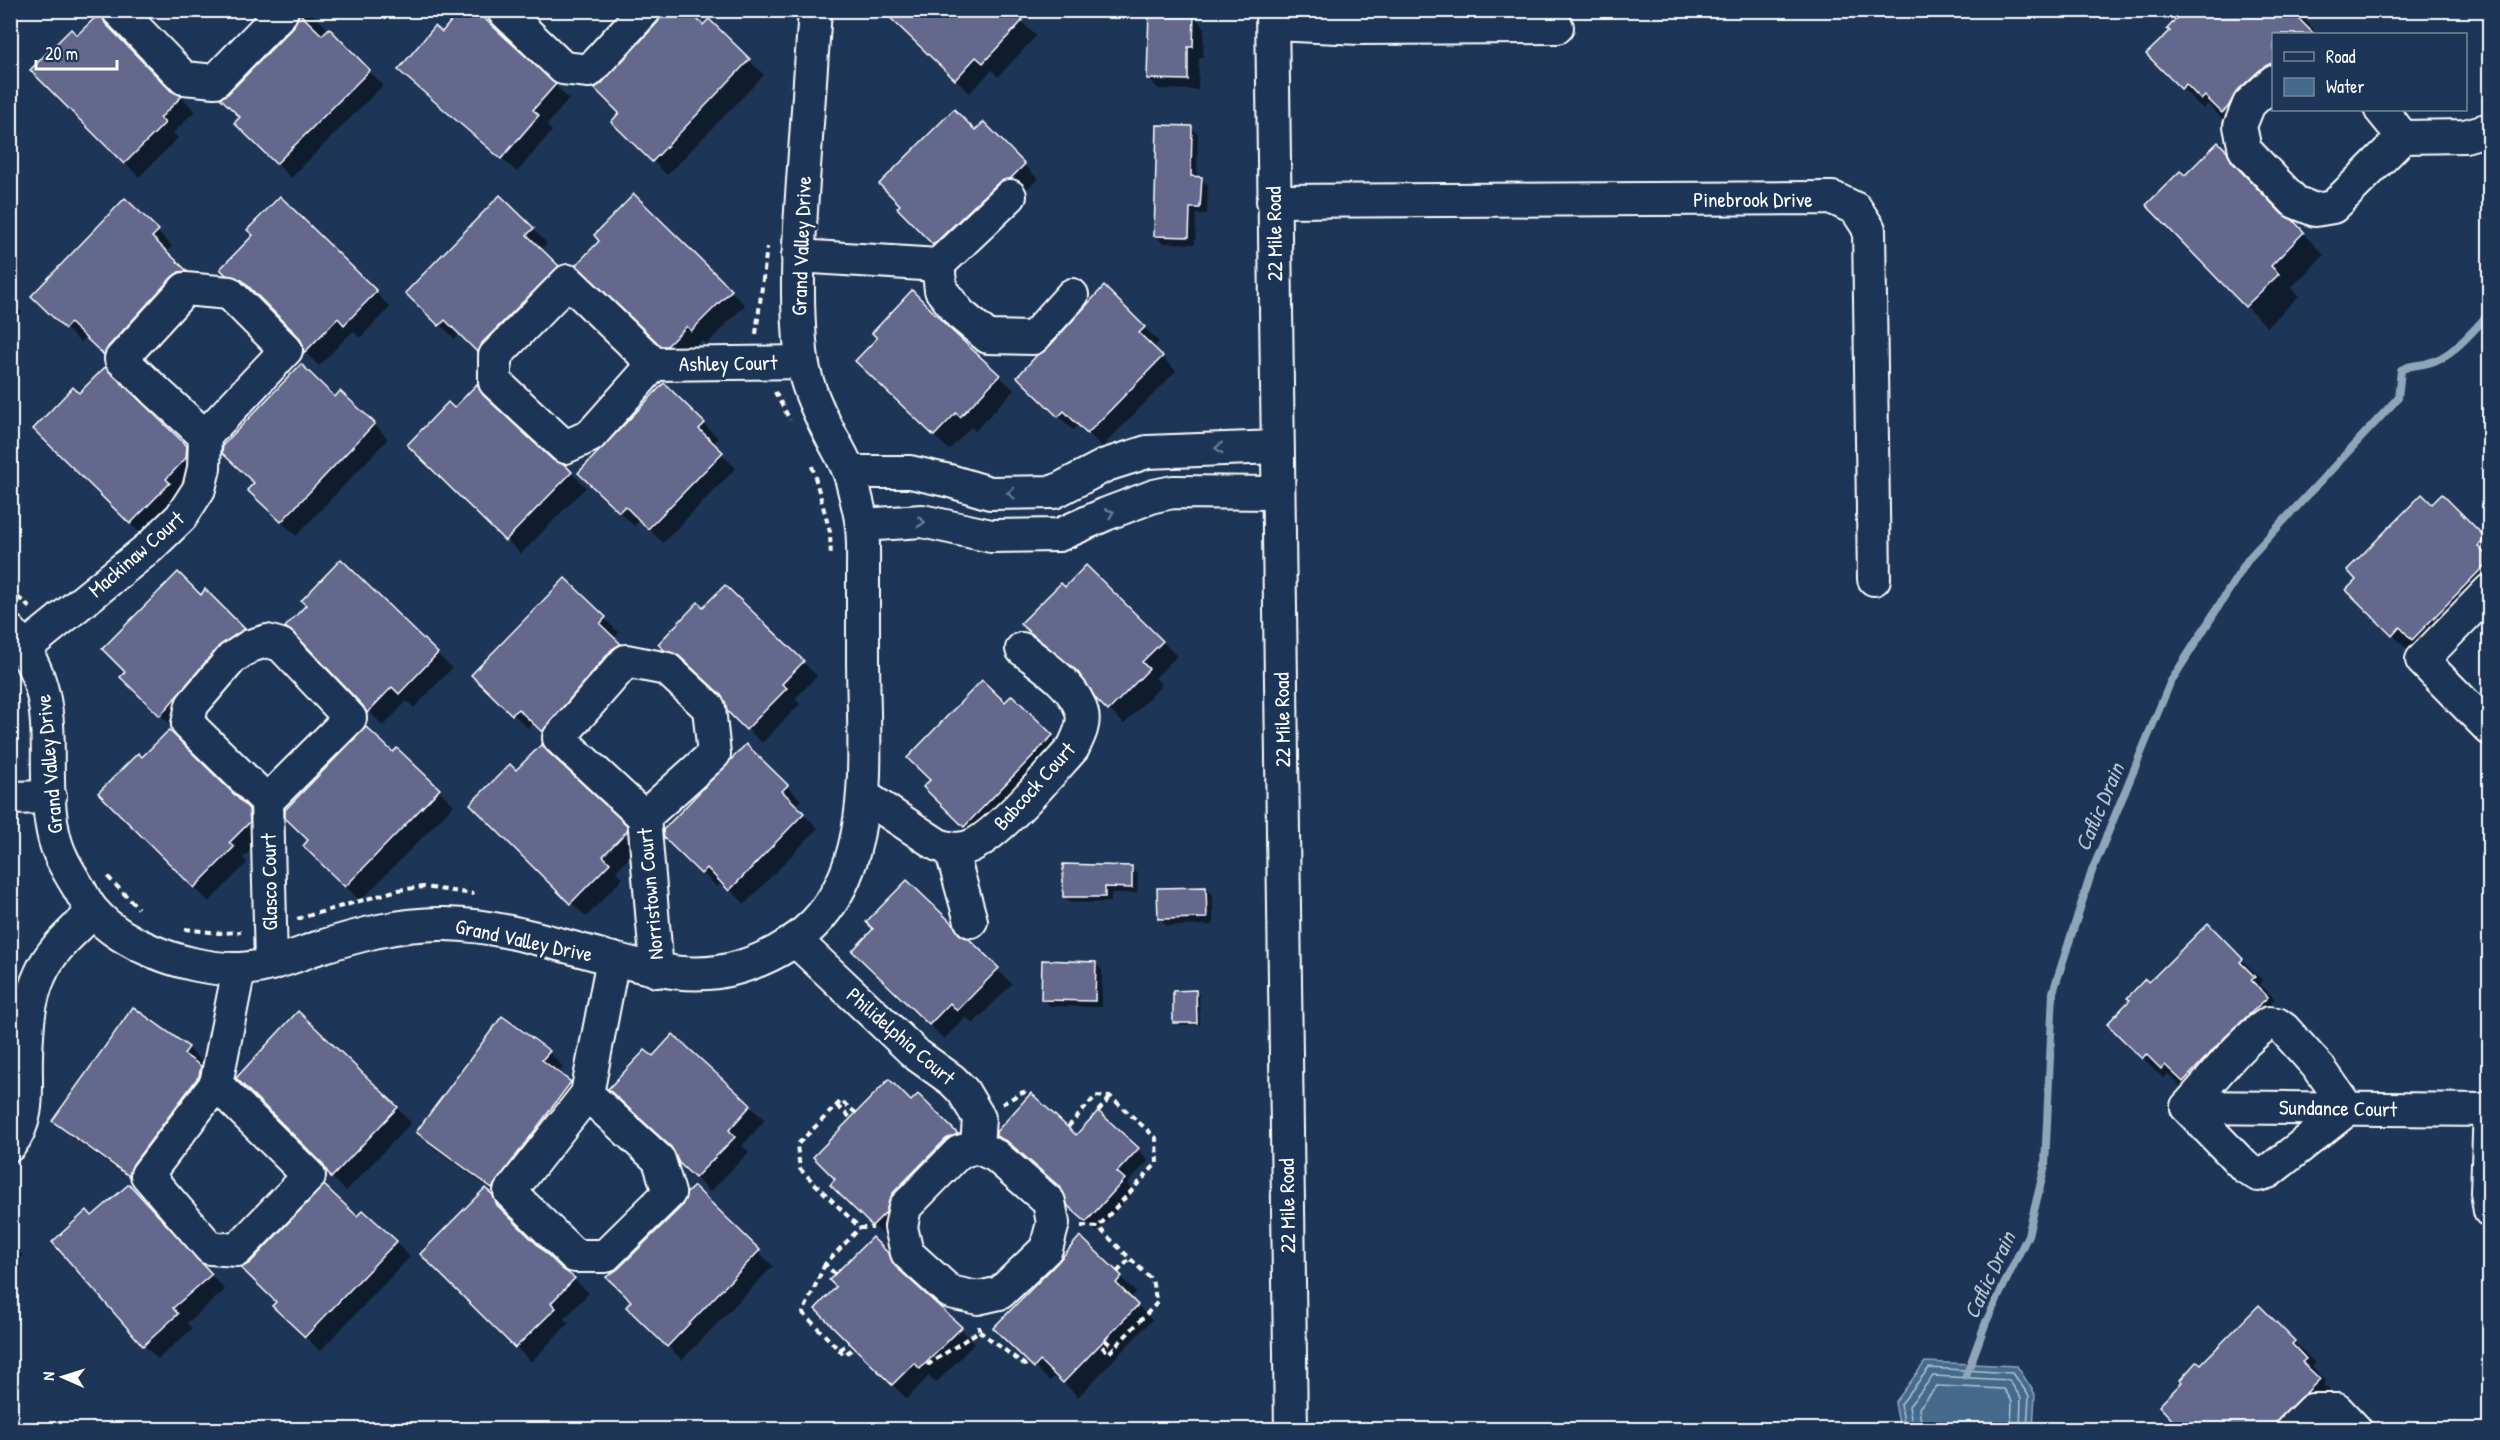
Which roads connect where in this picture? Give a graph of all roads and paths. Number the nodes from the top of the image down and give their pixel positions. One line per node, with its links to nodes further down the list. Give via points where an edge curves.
1 (118, 10): 2 (street, via 184,78 215,81)
2 (280, 10)
3 (503, 10): 4 (street, via 563,68 589,71)
4 (645, 10)
5 (815, 10): 14 (street, Grand Valley Drive)
6 (1272, 17): 7 (street, via 1360,28); 13 (street, 22 Mile Road)
7 (1557, 27)
8 (2272, 83): 11 (street, via 2249,104 2240,126 2245,150 2295,202 2315,210 2333,207)
9 (2382, 111): 11 (street)
10 (2490, 129): 11 (street, via 2465,136)
11 (2403, 137)
12 (1010, 196): 15 (street)
13 (1273, 201): 20 (street, 22 Mile Road); 26 (street, Pinebrook Drive, via 1833,198 1856,209 1869,229)
14 (798, 256): 15 (street); 17 (street, Grand Valley Drive, via 796,312)
15 (938, 265): 16 (street, via 941,291 960,314 988,337 1033,338)
16 (1072, 295)
17 (802, 362): 18 (street, Ashley Court); 21 (street, Grand Valley Drive, via 820,416)
18 (654, 364): 18 (street, Ashley Court, via 568,281 495,356 495,382 565,447 590,436)
19 (205, 436): 19 (street, via 121,359 185,289 229,293 286,350); 29 (street, Mackinaw Court, via 199,489 181,517 150,547)
20 (1277, 447): 22 (street, one-way to 22, via 1147,452 1106,465); 23 (street, 22 Mile Road)
21 (850, 472): 22 (street, one-way to 21, via 990,493 910,471); 24 (street, Grand Valley Drive)
22 (1054, 492): 25 (street)
23 (1277, 493): 25 (street, one-way to 23, via 1116,510 1173,492); 82 (street, 22 Mile Road)
24 (862, 525): 25 (street, one-way to 25, via 922,521 992,536); 32 (street, Grand Valley Drive)
25 (1059, 535)
26 (1874, 579)
27 (10, 590): 29 (path, via 37,615)
28 (2490, 591): 31 (street, via 2422,660)
29 (27, 637): 33 (street, Grand Valley Drive, via 46,706)
30 (1022, 649): 37 (street, Babcock Court, via 1076,697 1082,730 1073,748 987,838 967,848)
31 (2490, 729)
32 (864, 796): 37 (street, via 921,836); 45 (street, Grand Valley Drive, via 856,850 845,878 816,922)
33 (50, 797): 34 (street); 40 (street, Grand Valley Drive, via 52,830 60,858)
34 (10, 798)
35 (267, 801): 35 (street, via 350,718 281,645 267,641 232,658 192,705 188,724); 43 (street, Glasco Court)
36 (644, 816): 36 (street, Norristown Court, via 559,738 626,661 667,669 709,708 714,754); 49 (street, Norristown Court)
37 (951, 849): 42 (street)
38 (102, 869): 41 (path)
39 (477, 895): 43 (path, via 424,887 398,890)
40 (93, 912): 48 (street, Grand Valley Drive, via 119,934 166,957); 61 (street, via 54,951 40,974 28,1013 26,1114)
41 (144, 912)
42 (971, 921)
43 (270, 927): 44 (path, via 219,933); 47 (street, Glasco Court)
44 (183, 929)
45 (795, 940): 49 (street, Grand Valley Drive, via 738,968 690,974); 62 (street, Philidelphia Court, via 917,1055 963,1091 979,1118)
46 (613, 959): 47 (street, Grand Valley Drive, via 537,939 442,924 389,928); 49 (street, Grand Valley Drive); 51 (street)
47 (271, 964): 48 (street, Grand Valley Drive)
48 (239, 969): 50 (street)
49 (657, 971)
50 (216, 1084): 50 (street, via 147,1175 210,1248 237,1250 309,1176)
51 (587, 1094): 51 (street, via 510,1191 575,1256 605,1256 669,1194 659,1160)
52 (1111, 1097): 57 (path); 60 (path, via 1096,1096); 66 (path, via 1156,1138 1157,1163)
53 (837, 1106): 58 (path, via 841,1101); 59 (path); 67 (path, via 797,1145 800,1169)
54 (2187, 1107): 55 (street, Sundance Court); 55 (street, via 2245,1167 2258,1175 2268,1172); 55 (street, via 2269,1023 2284,1029)
55 (2348, 1108): 56 (street, Sundance Court)
56 (2489, 1109): 63 (street)
57 (1098, 1111)
58 (856, 1113)
59 (851, 1118)
60 (1068, 1127)
61 (10, 1145)
62 (977, 1147): 64 (street, via 996,1156 1048,1202); 65 (street, via 959,1152 905,1206)
63 (2490, 1211)
64 (1053, 1223): 66 (path); 72 (street, via 1046,1249 1000,1293)
65 (901, 1227): 67 (path); 72 (street, via 907,1253 950,1292)
66 (1098, 1227): 68 (path)
67 (860, 1228): 69 (path)
68 (1130, 1259): 70 (path); 78 (path, via 1152,1280 1157,1303)
69 (825, 1264): 71 (path); 79 (path, via 803,1313)
70 (1117, 1272)
71 (835, 1274)
72 (978, 1298): 73 (path)
73 (979, 1330): 80 (path, via 1024,1365); 81 (path)
74 (1105, 1340): 78 (path)
75 (849, 1342): 79 (path)
76 (1100, 1345): 78 (path, via 1109,1353)
77 (854, 1348): 79 (path, via 844,1355)
78 (1114, 1348)
79 (840, 1350)
80 (1028, 1362)
81 (927, 1363)
82 (1291, 1430)
83 (2292, 1430): 84 (street, via 2312,1410 2337,1410)
84 (2356, 1430)

